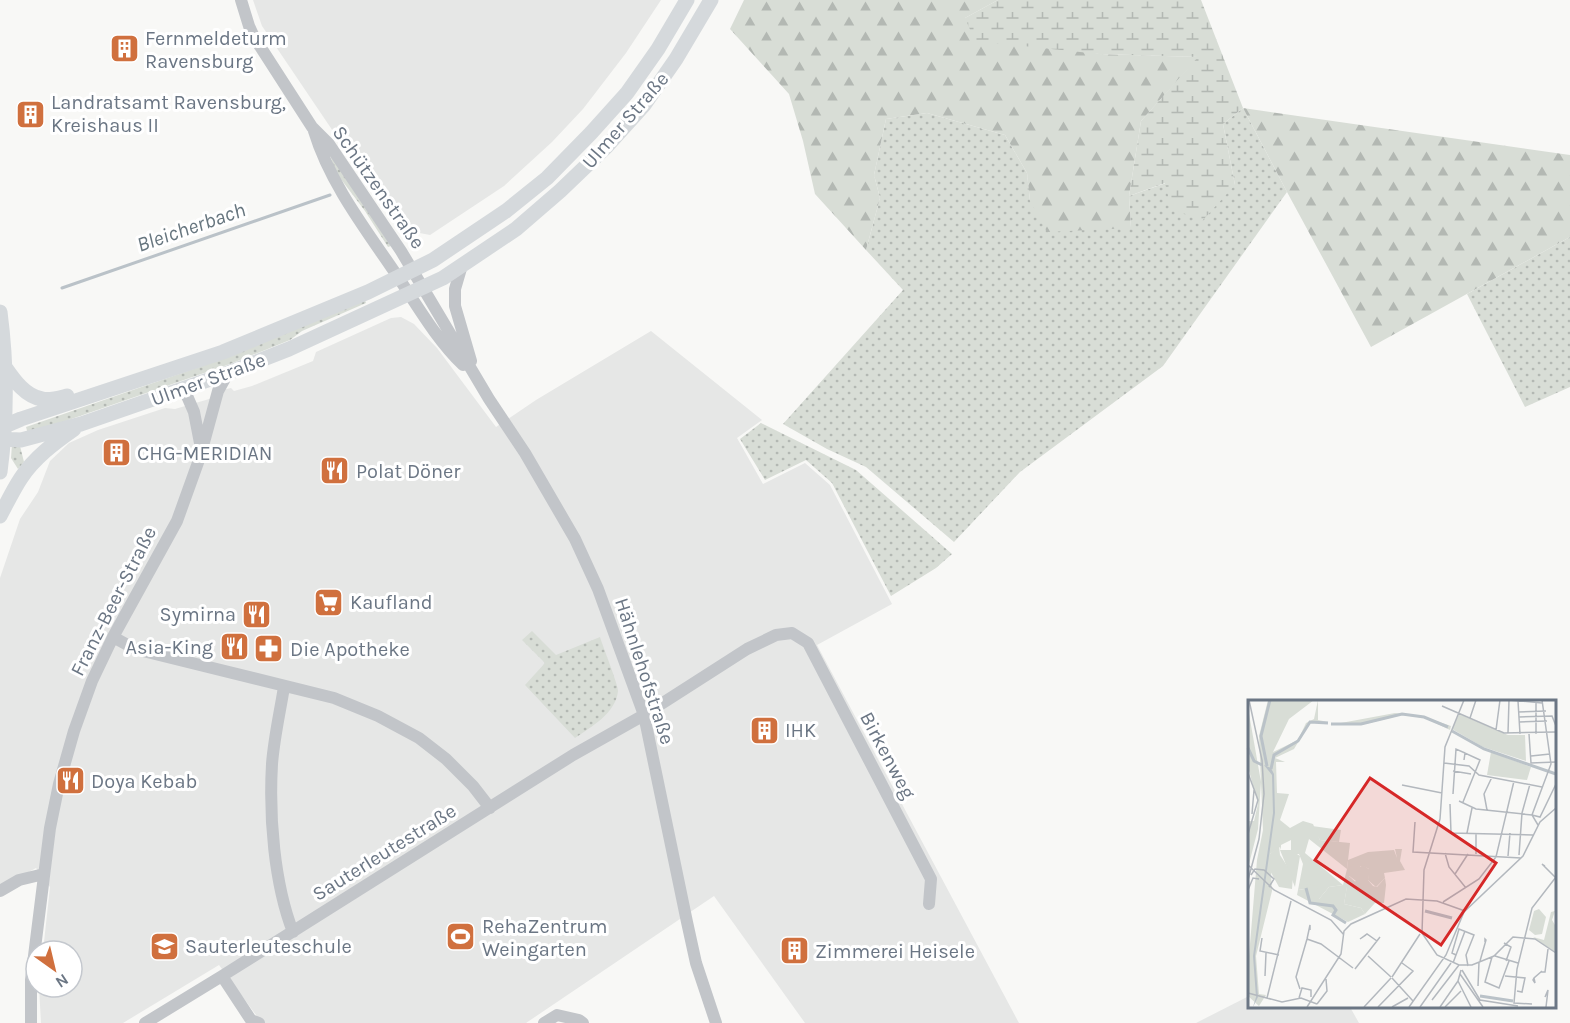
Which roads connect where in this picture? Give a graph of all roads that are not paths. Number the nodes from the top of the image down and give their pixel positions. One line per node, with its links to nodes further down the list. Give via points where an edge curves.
1 (241, 0): 4 (street, Schützenstraße, via 254,37)
2 (687, 0): 6 (main road, Ulmer Straße, via 627,93 547,178 506,211)
3 (711, 0): 5 (main road, Ulmer Straße, via 670,69 607,146 516,229)
4 (312, 127): 6 (street, Schützenstraße, via 329,144); 7 (street, Schützenstraße, via 320,152 346,200)
5 (462, 265): 8 (main road, Ulmer Straße); 12 (street, via 455,306)
6 (413, 271): 7 (main road, Ulmer Straße); 8 (street)
7 (399, 278): 8 (street); 14 (main road, Ulmer Straße, via 223,352)
8 (416, 291): 11 (main road, Ulmer Straße); 12 (street)
9 (0, 312): 10 (main road)
10 (8, 372): 14 (main road, via 24,390 44,400); 16 (main road)
11 (228, 373): 13 (main road, Ulmer Straße); 17 (street, Franz-Beer-Straße, via 218,391)
12 (475, 376): 23 (street, Hähnlehofstraße, via 574,539)
13 (184, 389): 15 (main road, Ulmer Straße); 17 (street, Franz-Beer-Straße, via 194,412)
14 (105, 391): 16 (main road, Ulmer Straße)
15 (81, 424): 16 (main road, Ulmer Straße, via 21,440); 19 (main road, via 29,468)
16 (2, 433): 18 (main road)
17 (201, 447): 21 (street, Franz-Beer-Straße, via 177,521)
18 (0, 472)
19 (0, 516)
20 (792, 633): 23 (street, Sauterleutestraße, via 776,635 747,649); 27 (street, Birkenweg, via 808,643 931,879)
21 (113, 637): 22 (street, via 135,649); 25 (street, Franz-Beer-Straße, via 74,731 59,784)
22 (284, 687): 24 (street, via 334,698 419,738 446,759); 28 (street, via 272,762 272,812 276,871)
23 (644, 715): 24 (street, Sauterleutestraße); 35 (street, Hähnlehofstraße, via 696,963)
24 (490, 808): 28 (street, Sauterleutestraße)
25 (44, 874): 26 (street, via 19,880); 30 (street, Franz-Beer-Straße, via 31,980)
26 (0, 891)
27 (929, 904)
28 (293, 932): 29 (street, Sauterleutestraße)
29 (222, 976): 31 (street, Sauterleutestraße); 32 (street, via 251,1020)
30 (31, 1023)
31 (145, 1023)
32 (259, 1023)
33 (544, 1023): 34 (street, via 557,1015)
34 (583, 1023)
35 (716, 1023)

